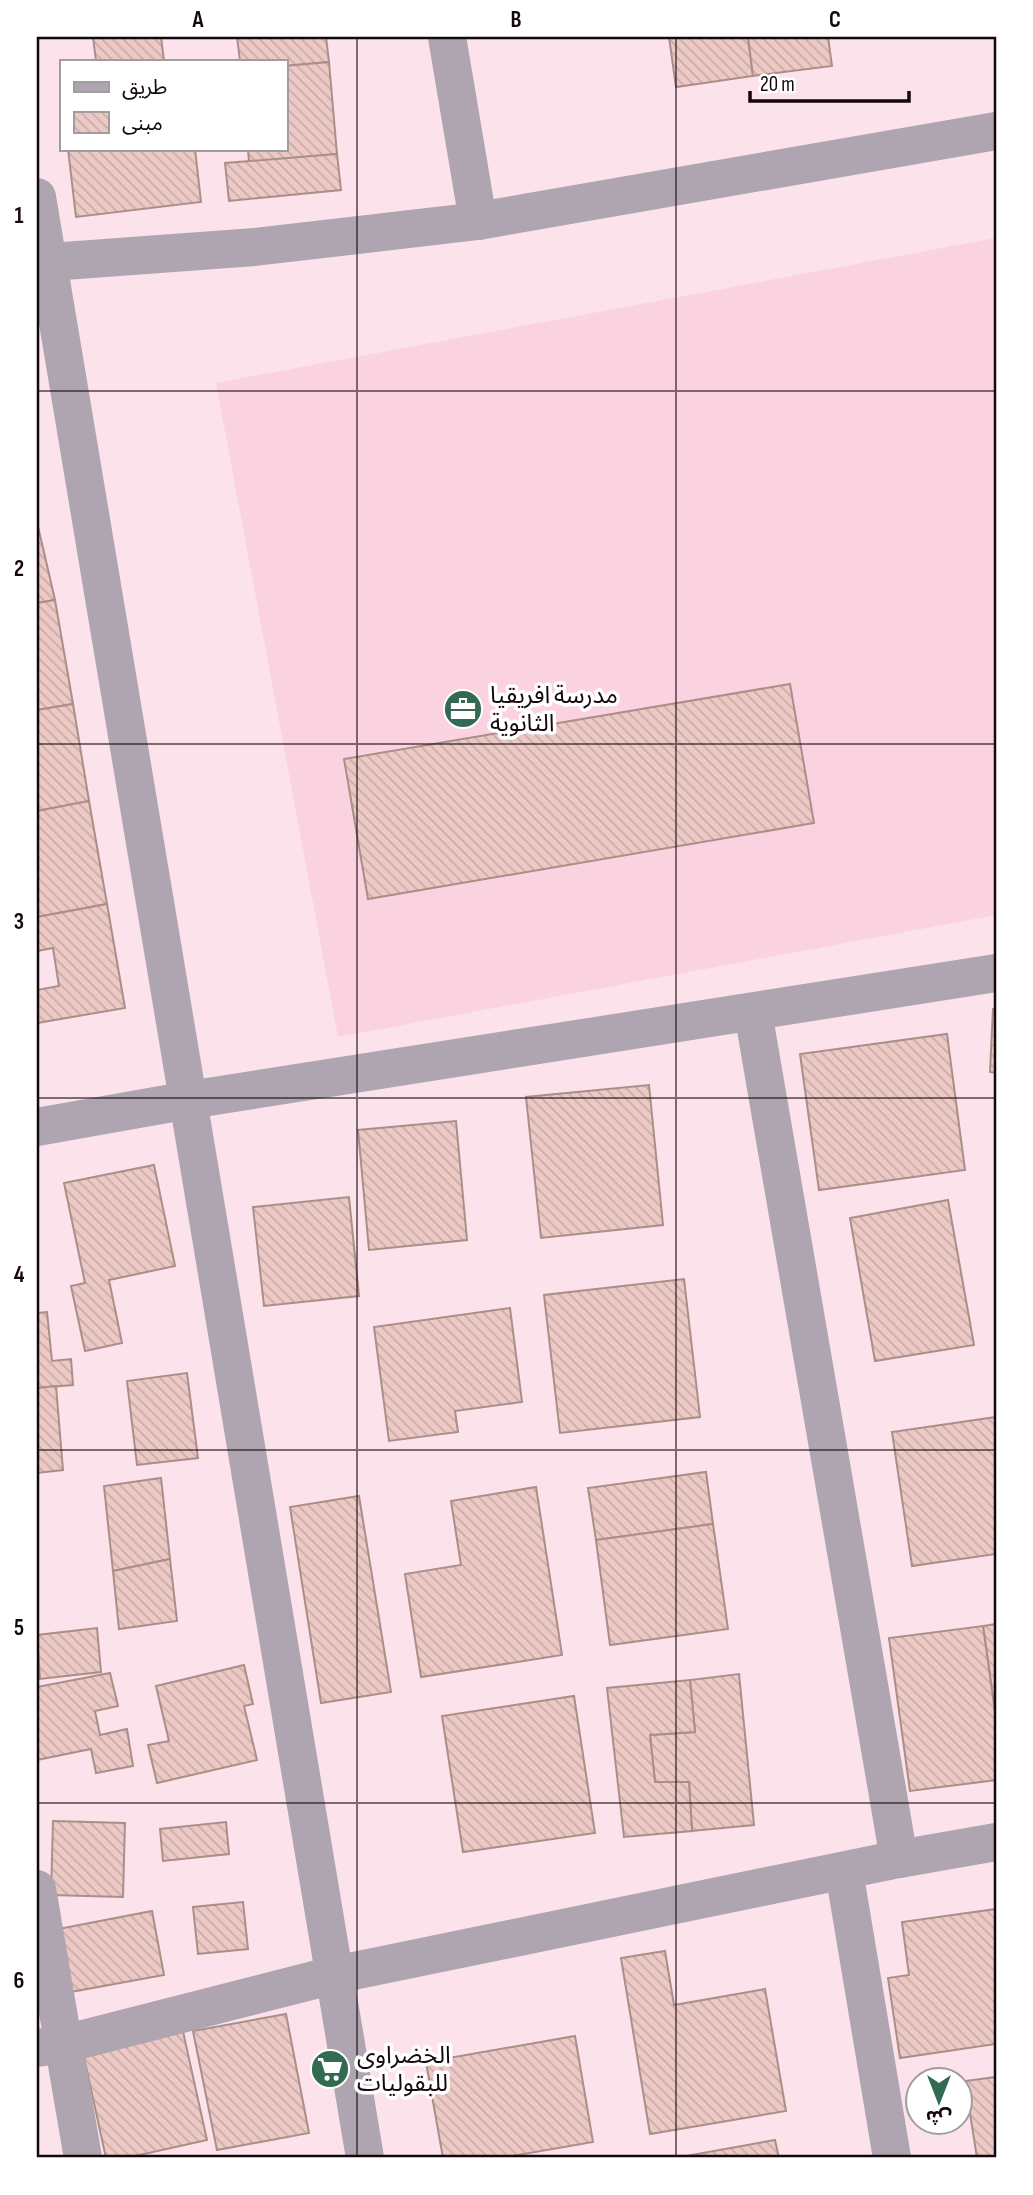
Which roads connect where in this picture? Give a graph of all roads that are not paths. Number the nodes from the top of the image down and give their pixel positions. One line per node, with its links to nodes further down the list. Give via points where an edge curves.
1 (447, 37): 4 (street)
2 (996, 131): 4 (street)
3 (37, 197): 5 (street)
4 (478, 221): 5 (street, via 255,247)
5 (42, 262): 8 (street)
6 (996, 973): 7 (street)
7 (753, 1012): 8 (street); 11 (street)
8 (189, 1100): 9 (street); 14 (street)
9 (37, 1127)
10 (996, 1842): 11 (street)
11 (899, 1859): 12 (street)
12 (844, 1871): 14 (street); 18 (street)
13 (37, 1889): 15 (street)
14 (334, 1975): 15 (street); 17 (street)
15 (50, 2046): 16 (street)
16 (83, 2158)
17 (365, 2158)
18 (892, 2158)

